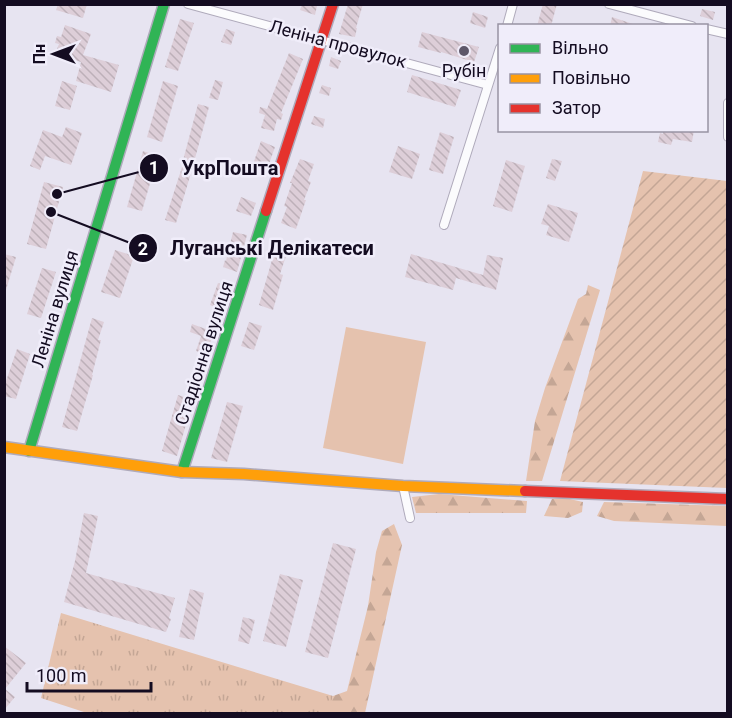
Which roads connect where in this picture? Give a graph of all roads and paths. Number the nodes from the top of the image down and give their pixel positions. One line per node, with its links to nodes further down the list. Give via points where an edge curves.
1 (164, 4): 17 (street, Леніна вулиця)
2 (188, 4): 10 (street, Леніна провулок)
3 (333, 4): 10 (street, Стадіонна вулиця)
4 (513, 4): 6 (street)
5 (609, 4): 7 (street)
6 (508, 24)
7 (684, 24)
8 (708, 29): 9 (street)
9 (728, 34)
10 (323, 39): 12 (street, Леніна провулок); 18 (street, Стадіонна вулиця)
11 (498, 54): 12 (street)
12 (488, 84): 15 (street)
13 (728, 103): 14 (street)
14 (728, 137)
15 (444, 225)
16 (4, 447): 17 (street)
17 (29, 451): 18 (street)
18 (182, 472): 19 (street)
19 (403, 486): 20 (street); 21 (street)
20 (728, 499)
21 (410, 518)

